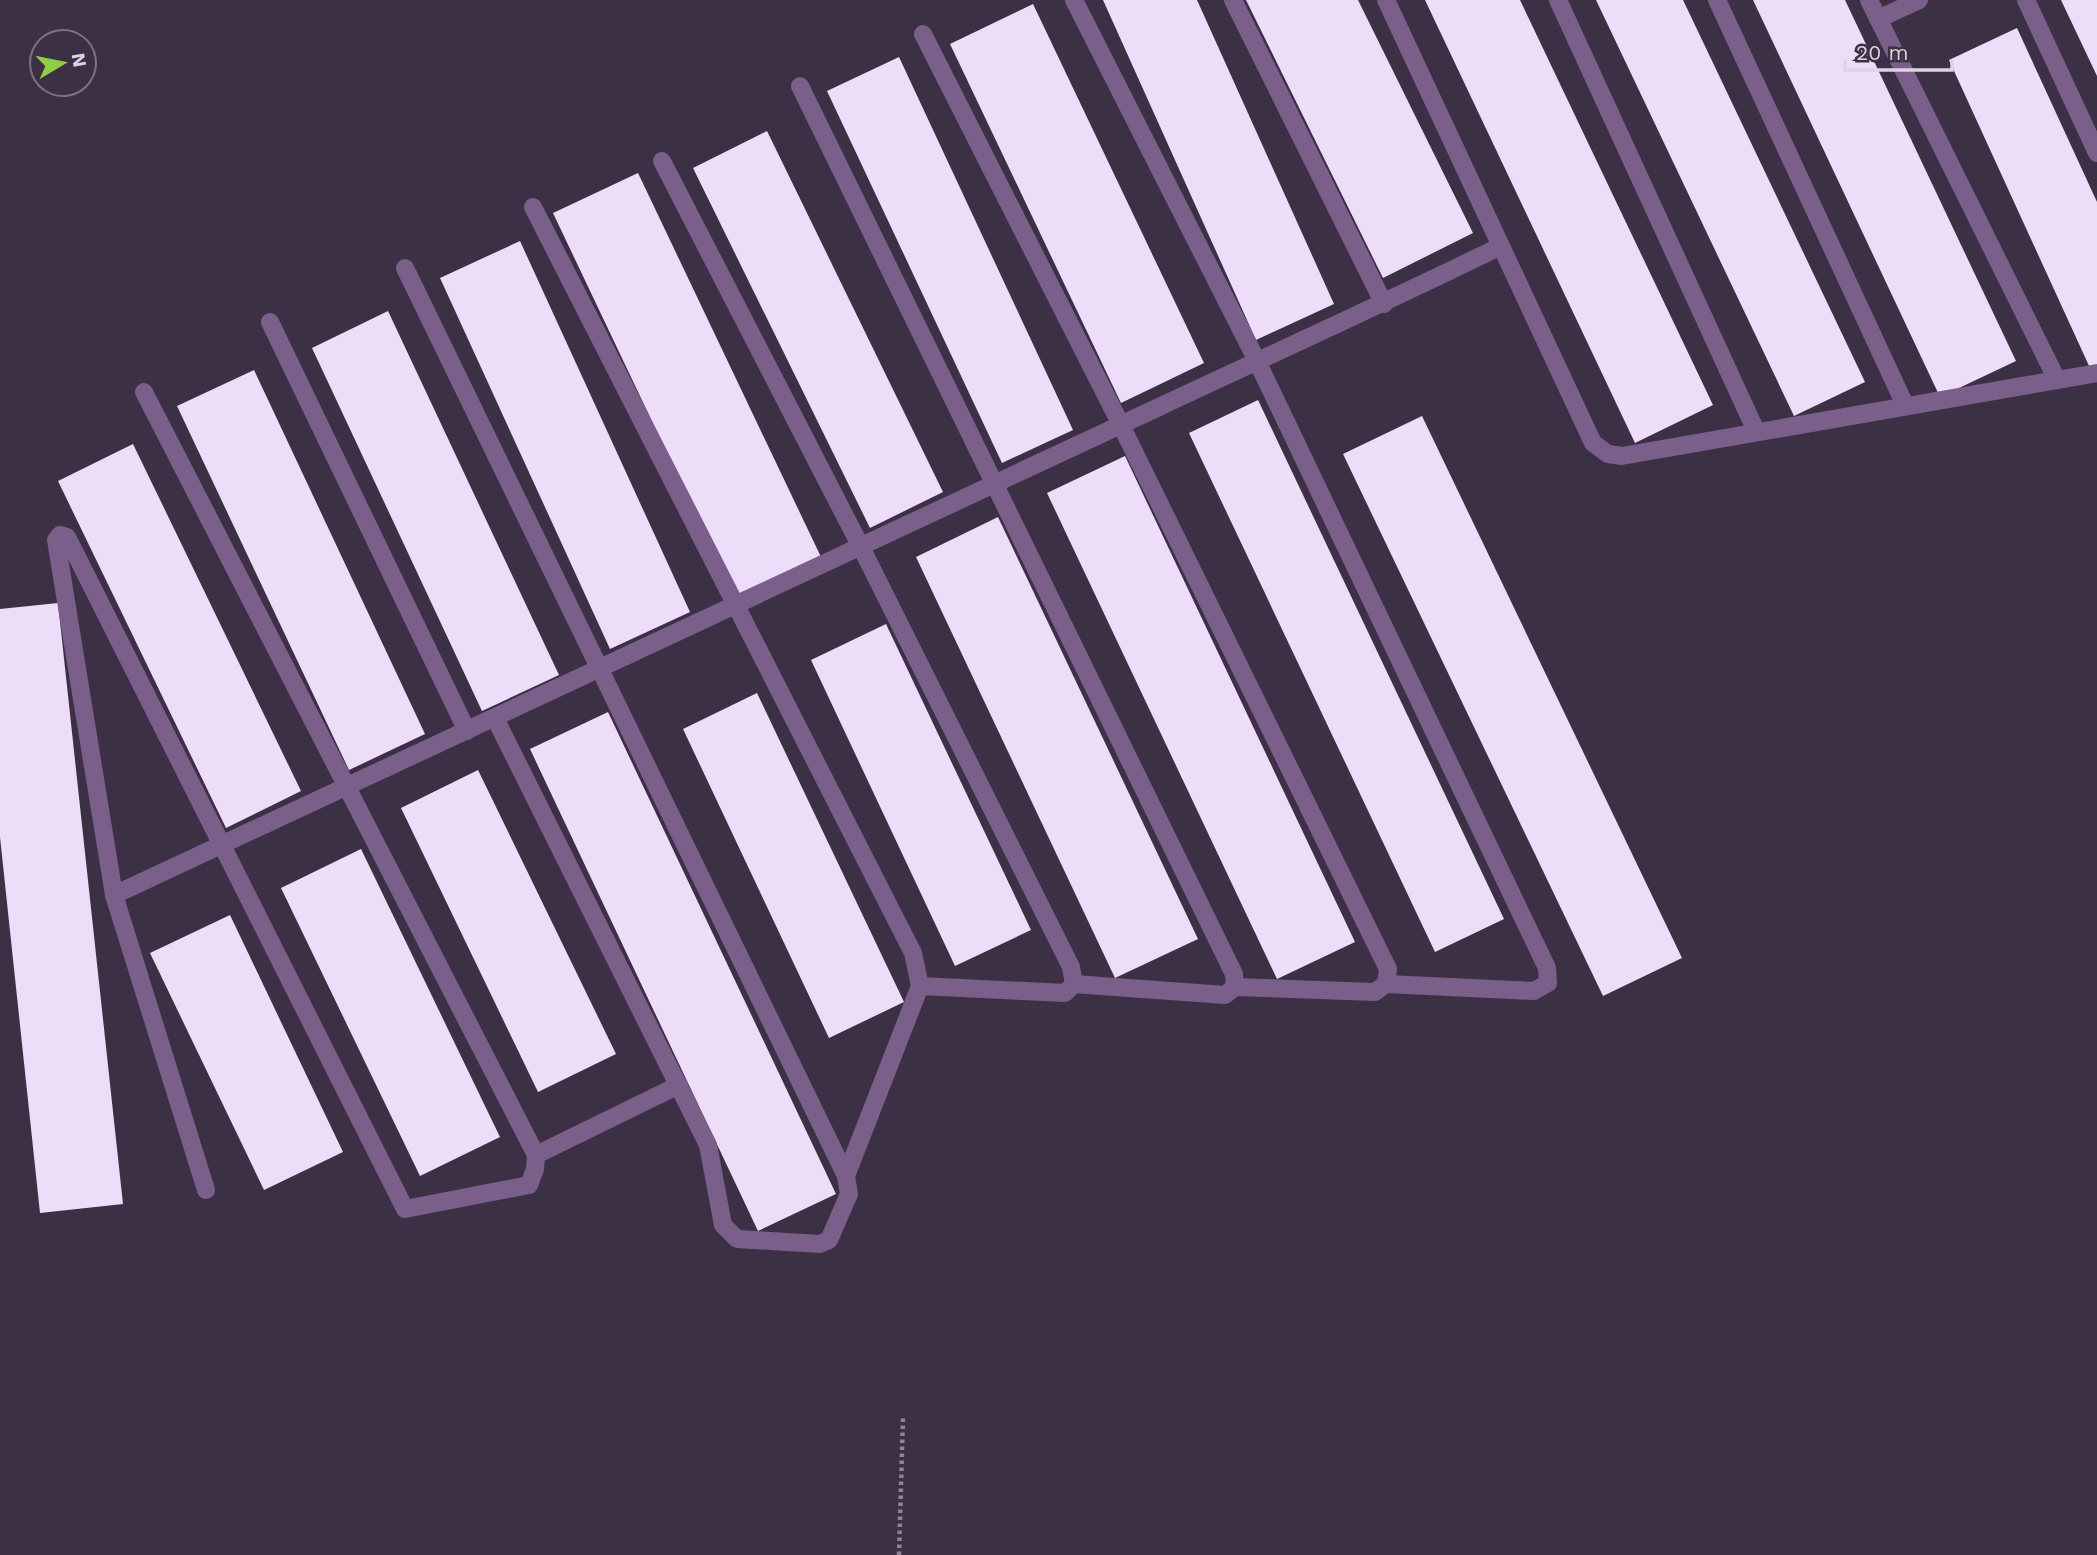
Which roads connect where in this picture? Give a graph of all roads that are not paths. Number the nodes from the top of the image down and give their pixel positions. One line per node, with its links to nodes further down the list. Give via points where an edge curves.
1 (1074, 0): 19 (street)
2 (1233, 0): 17 (street)
3 (1386, 0): 15 (street)
4 (1558, 0): 25 (street)
5 (1717, 0): 23 (street)
6 (1868, 0): 9 (street)
7 (1919, 0): 9 (street)
8 (2026, 0): 12 (street)
9 (1878, 19): 21 (street)
10 (923, 34): 24 (street)
11 (800, 86): 26 (street)
12 (2097, 153)
13 (662, 161): 27 (street)
14 (533, 208): 28 (street)
15 (1499, 247): 17 (street); 25 (street, via 1593,443 1608,454 1622,456)
16 (405, 268): 29 (street)
17 (1384, 304): 19 (street)
18 (270, 321): 31 (street)
19 (1257, 361): 24 (street); 36 (street, via 1547,968 1548,983 1534,991)
20 (2097, 373): 21 (street)
21 (2057, 380): 23 (street)
22 (144, 392): 32 (street)
23 (1905, 405): 25 (street)
24 (1121, 425): 26 (street); 36 (street, via 1388,969)
25 (1756, 431)
26 (997, 484): 27 (street); 38 (street, via 1228,961)
27 (862, 549): 28 (street); 35 (street, via 1071,967)
28 (734, 607): 29 (street); 37 (street, via 913,953)
29 (601, 670): 30 (street); 41 (street)
30 (495, 718): 31 (street); 39 (street)
31 (467, 731): 32 (street)
32 (345, 788): 33 (street); 40 (street)
33 (222, 845): 34 (street); 34 (street, via 67,537 60,535 57,540); 40 (street, via 405,1209 529,1185)
34 (114, 895): 42 (street)
35 (1074, 984): 37 (street, via 1065,993); 38 (street, via 1225,995)
36 (1385, 984): 38 (street, via 1375,992)
37 (920, 986): 41 (street)
38 (1235, 986)
39 (679, 1085): 40 (street); 41 (street, via 708,1145 723,1225 737,1239 820,1244 829,1240 849,1194)
40 (536, 1155)
41 (846, 1175)
42 (206, 1190)

